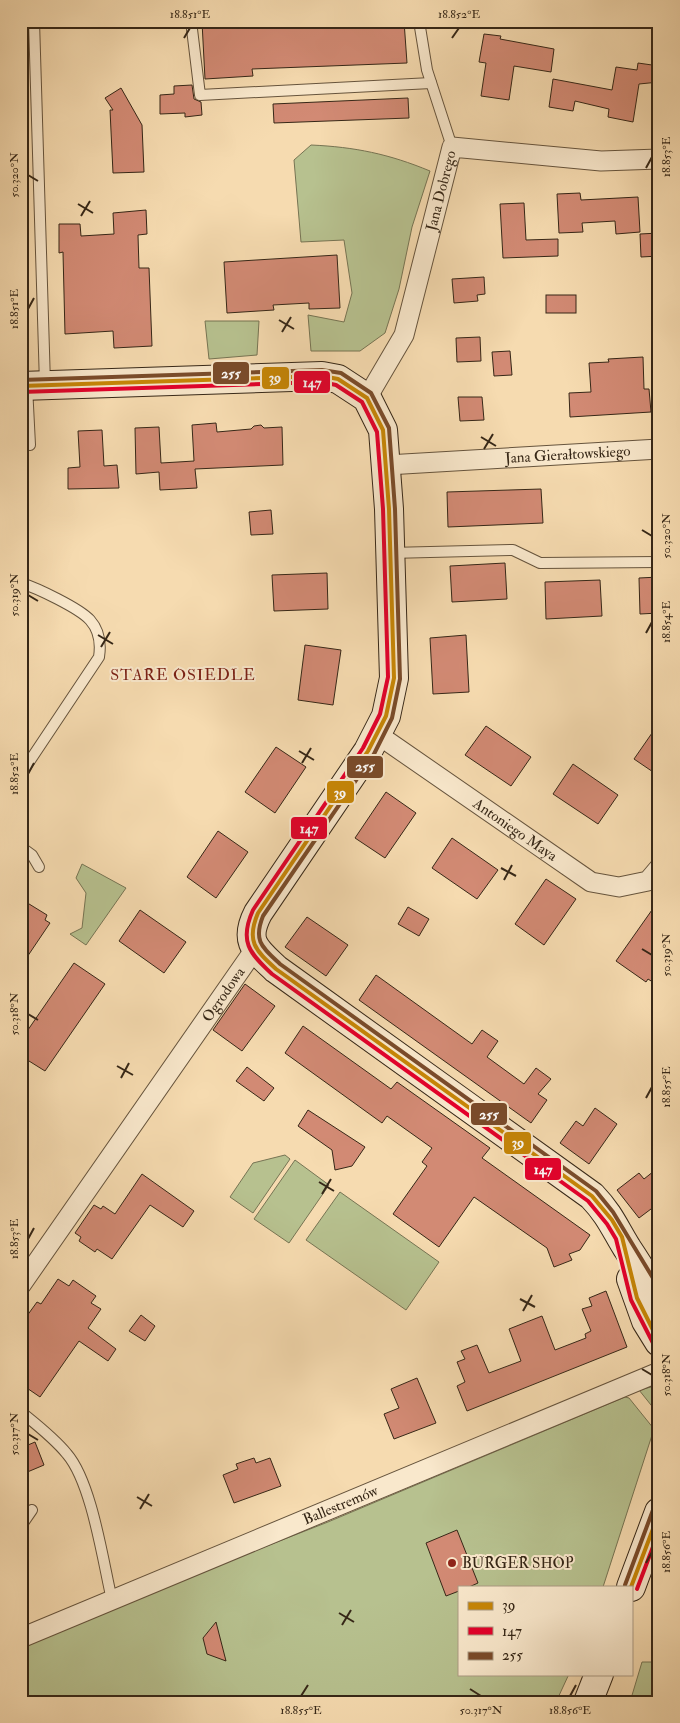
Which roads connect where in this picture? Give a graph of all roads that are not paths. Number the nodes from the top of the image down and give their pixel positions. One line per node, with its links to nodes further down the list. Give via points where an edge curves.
1 (34, 21): 7 (lane)
2 (190, 21): 4 (lane, via 200,95)
3 (419, 21): 4 (lane)
4 (432, 83): 5 (lane)
5 (452, 147): 6 (street, Jana Dobrego, via 601,161); 8 (street, Jana Dobrego, via 404,335)
6 (659, 159)
7 (31, 386): 8 (street, via 322,376 338,379); 9 (lane)
8 (367, 398): 11 (street, via 383,430)
9 (30, 445)
10 (659, 449): 11 (street, Jana Gierałtowskiego)
11 (387, 465): 12 (street)
12 (390, 553): 13 (lane, via 513,550 540,563); 15 (street, via 394,678 389,706)
13 (659, 562)
14 (21, 583): 16 (lane, via 37,588 89,619 100,647 99,656)
15 (377, 734): 19 (street, Antoniego Maya, via 590,882 619,887 648,881); 20 (street, via 258,913 250,937)
16 (21, 774)
17 (21, 847): 18 (lane, via 32,854)
18 (39, 867)
19 (659, 868)
20 (255, 949): 21 (street, via 276,970 592,1196 613,1220); 22 (street, Ogrodowa)
21 (626, 1245): 23 (street); 24 (street, via 632,1283 646,1321)
22 (21, 1284)
23 (659, 1303)
24 (659, 1342)
25 (659, 1372): 31 (street, Ballestremów)
26 (21, 1412): 31 (lane, via 50,1436 75,1468 90,1505)
27 (32, 1510): 29 (lane)
28 (659, 1512): 30 (street)
29 (21, 1526)
30 (631, 1586)
31 (112, 1600): 32 (street, Ballestremów)
32 (21, 1638)
33 (598, 1676): 34 (street)
34 (588, 1702)

